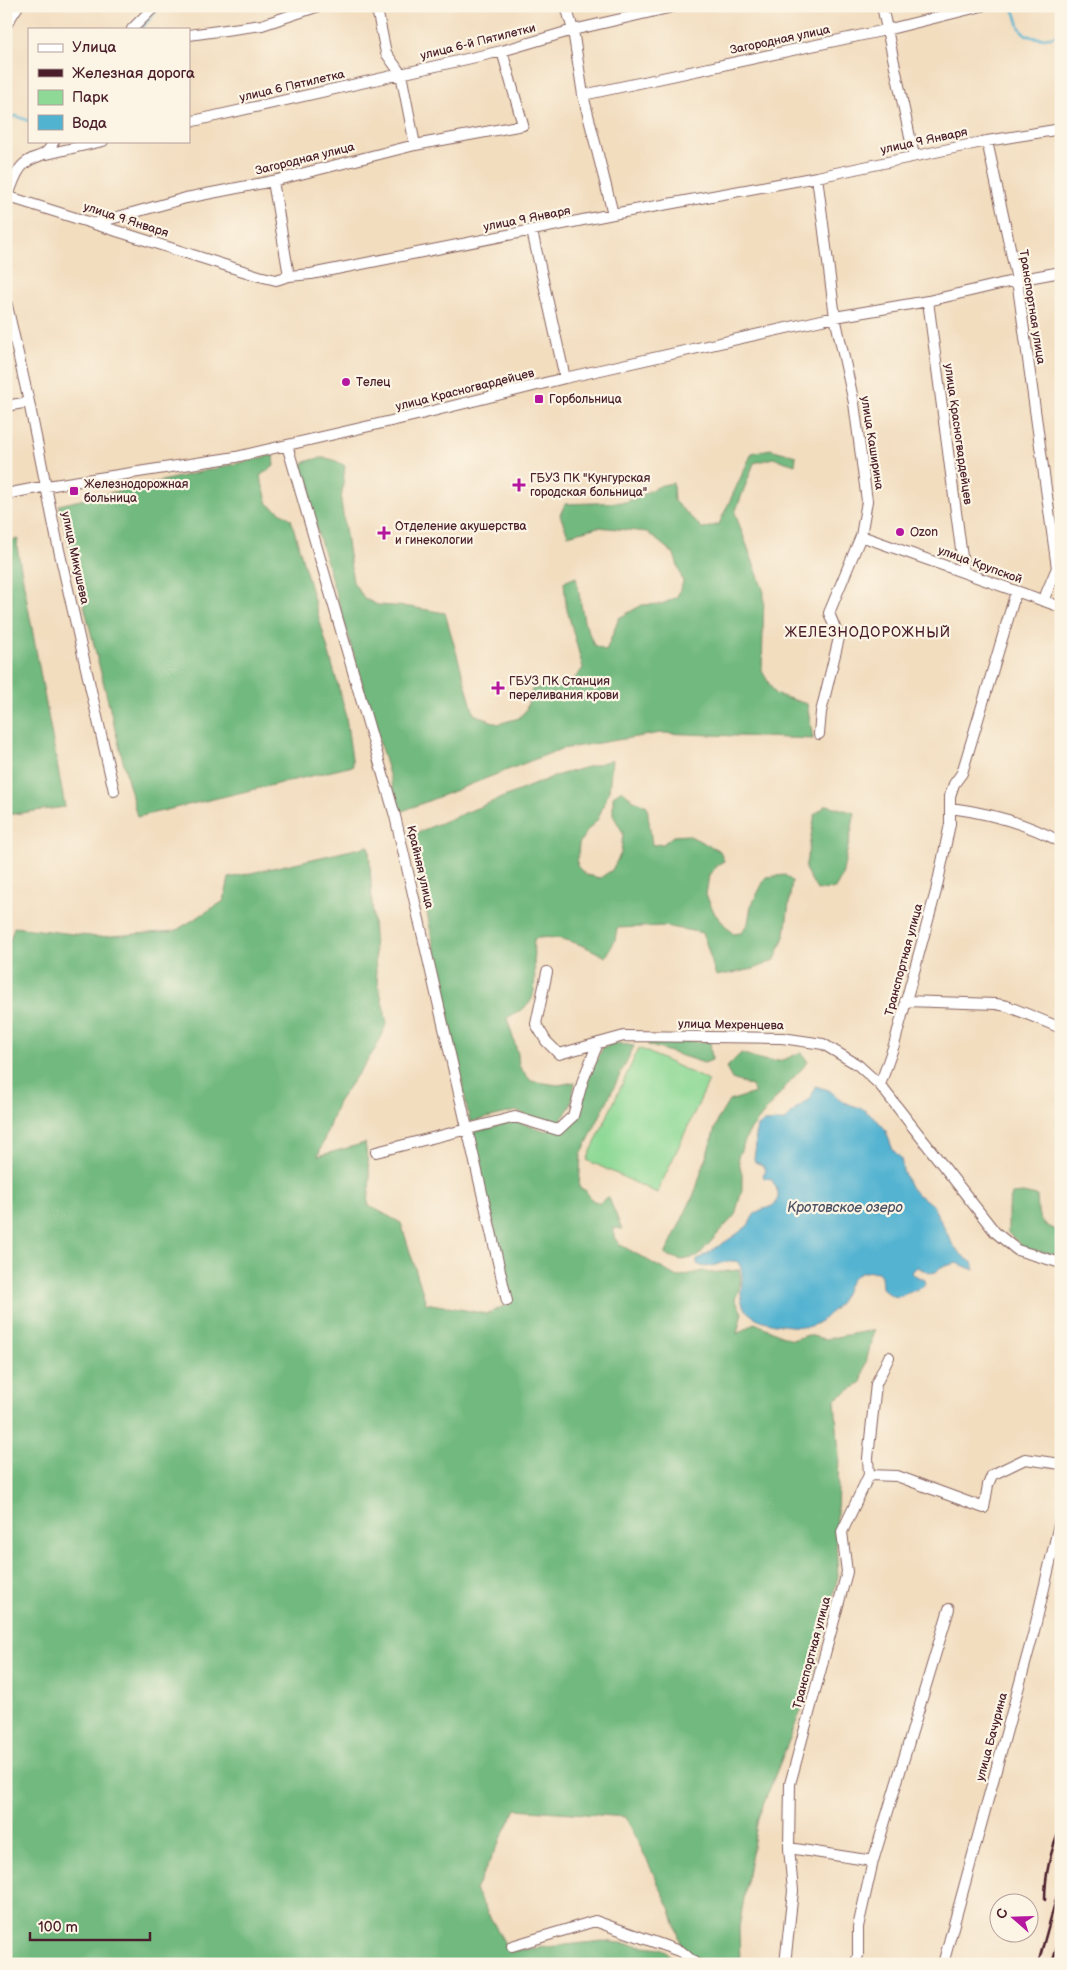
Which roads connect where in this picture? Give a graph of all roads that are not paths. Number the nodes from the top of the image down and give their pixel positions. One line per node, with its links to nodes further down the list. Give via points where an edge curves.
1 (18, 6): 9 (street)
2 (155, 6): 10 (street)
3 (319, 6): 13 (street, via 262,25)
4 (374, 6): 15 (street, via 386,53)
5 (566, 6): 11 (street)
6 (677, 6): 11 (street, улица 6-й Пятилетки)
7 (882, 6): 12 (street)
8 (982, 6): 12 (street, Загородная улица)
9 (6, 25)
10 (133, 28)
11 (573, 30): 14 (street, улица 6-й Пятилетки); 16 (street)
12 (886, 30): 16 (street, Загородная улица); 24 (street)
13 (190, 35)
14 (502, 51): 15 (street, улица 6-й Пятилетки); 22 (street, Загородная улица, via 523,125)
15 (401, 74): 17 (street, улица 6 Пятилетка); 22 (street)
16 (583, 95): 28 (street)
17 (190, 122)
18 (1061, 129): 19 (street, улица 9 Января)
19 (988, 141): 24 (street, улица 9 Января); 33 (street, Транспортная улица)
20 (53, 142): 23 (street)
21 (99, 142): 23 (street)
22 (415, 145): 26 (street, Загородная улица)
23 (47, 154): 27 (street, via 22,166)
24 (914, 156): 25 (street, улица 9 Января)
25 (817, 177): 28 (street, улица 9 Января); 36 (street, улица Каширина)
26 (273, 181): 29 (street, Загородная улица, via 186,198); 32 (street)
27 (7, 196): 29 (street, улица 9 Января)
28 (612, 214): 30 (street, улица 9 Января)
29 (95, 223): 32 (street, улица 9 Января, via 259,276 276,280)
30 (532, 231): 32 (street, улица 9 Января); 38 (street)
31 (1061, 272): 33 (street, улица Красногвардейцев)
32 (289, 276)
33 (1017, 280): 35 (street, улица Красногвардейцев); 46 (street, Транспортная улица)
34 (6, 301): 37 (street, улица Микушева)
35 (928, 301): 36 (street, улица Красногвардейцев); 47 (street, улица Красногвардейцев)
36 (835, 317): 38 (street, улица Красногвардейцев); 44 (street, улица Каширина, via 854,403 866,483 868,501)
37 (9, 325): 39 (street, улица Микушева)
38 (565, 378): 41 (street, улица Красногвардейцев)
39 (30, 402): 40 (street); 42 (street, улица Микушева)
40 (6, 406)
41 (287, 445): 42 (street, улица Красногвардейцев, via 236,457); 60 (street, Крайняя улица, via 395,816)
42 (47, 486): 43 (street, улица Красногвардейцев); 52 (street, улица Микушева)
43 (6, 494)
44 (861, 536): 47 (street, улица Крупской); 51 (street, улица Каширина, via 830,613 839,638 821,712)
45 (1061, 558): 46 (street)
46 (1057, 568): 49 (street)
47 (964, 572): 48 (street, улица Крупской)
48 (1016, 592): 49 (street, улица Крупской); 53 (street, Транспортная улица, via 962,773 950,796)
49 (1043, 601): 50 (street, улица Крупской)
50 (1061, 608)
51 (819, 734)
52 (114, 791)
53 (951, 808): 54 (street, via 998,818); 56 (street, Транспортная улица, via 936,891)
54 (1061, 842)
55 (547, 972): 58 (street, улица Мехренцева, via 536,1024 546,1041 559,1054)
56 (906, 1001): 57 (street, via 996,1004); 59 (street, Транспортная улица)
57 (1061, 1028)
58 (598, 1043): 59 (street, улица Мехренцева, via 624,1036 782,1038 822,1044 858,1066); 60 (street, via 573,1116 558,1130 515,1117)
59 (880, 1085): 62 (street, via 995,1232 1017,1250)
60 (467, 1128): 61 (street); 63 (street, Крайняя улица)
61 (376, 1152)
62 (1061, 1263)
63 (507, 1301)
64 (889, 1357): 66 (street, Транспортная улица, via 876,1384)
65 (1061, 1464): 66 (street, via 1025,1459 992,1475 984,1508 897,1476)
66 (868, 1475): 69 (street, Транспортная улица, via 842,1532 846,1572 790,1784)
67 (1061, 1516): 75 (street, улица Бачурина, via 1034,1631)
68 (948, 1609): 70 (street)
69 (790, 1848): 70 (street); 73 (street, Транспортная улица, via 793,1891)
70 (873, 1861): 74 (street, via 858,1926)
71 (512, 1946): 72 (street, via 595,1921 682,1952)
72 (696, 1964)
73 (785, 1964)
74 (856, 1964)
75 (943, 1964)

